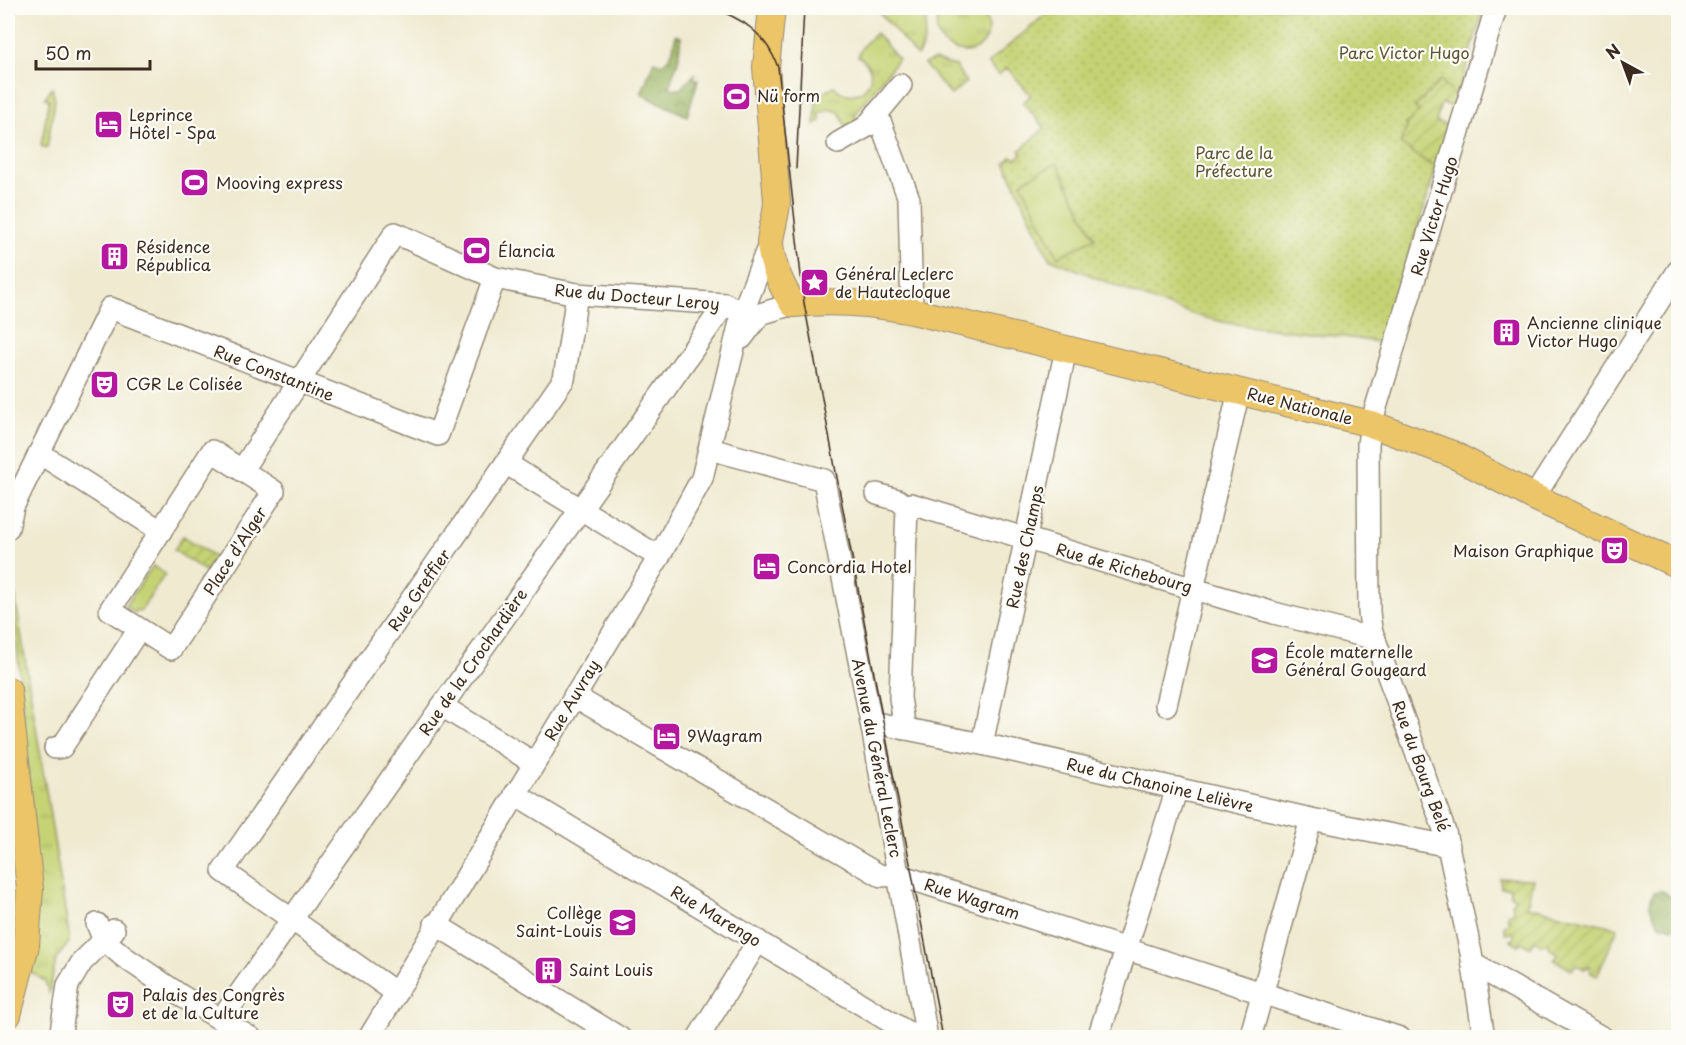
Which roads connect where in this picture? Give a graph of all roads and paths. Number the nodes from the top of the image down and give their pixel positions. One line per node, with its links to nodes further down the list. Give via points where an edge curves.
1 (772, 8): 6 (main road, via 766,67 777,215)
2 (1496, 8): 16 (street, Rue Victor Hugo)
3 (901, 85): 4 (street)
4 (877, 113): 5 (street, via 866,127); 11 (street, via 909,199)
5 (838, 142)
6 (770, 242): 10 (main road, via 782,284); 12 (street)
7 (1678, 271): 22 (street)
8 (495, 278): 9 (street, Rue du Docteur Leroy); 14 (street, Rue du Docteur Leroy, via 395,233); 14 (street, Rue Constantine, via 438,435)
9 (577, 294): 12 (street, Rue du Docteur Leroy); 19 (street, Rue Greffier, via 564,379)
10 (794, 304): 11 (main road, Rue Nationale, via 828,301); 12 (street)
11 (907, 310): 13 (main road, Rue Nationale)
12 (738, 324): 17 (street, Rue Auvray); 24 (street, Rue de la Crochardière)
13 (1066, 349): 15 (main road, Rue Nationale); 27 (street, Rue des Champs)
14 (298, 383): 18 (street, Rue Constantine, via 111,308); 20 (street)
15 (1239, 391): 16 (main road, Rue Nationale); 30 (street)
16 (1371, 424): 22 (main road, Rue Nationale, via 1452,454); 32 (street, Rue du Bourg Belé, via 1369,612)
17 (710, 449): 28 (street, Rue Auvray, via 702,478); 37 (street, Avenue du Général Leclerc, via 824,480)
18 (39, 453): 25 (street, via 13,507); 26 (street)
19 (507, 464): 24 (street); 47 (street, Rue Greffier, via 223,871)
20 (242, 470): 26 (street, Place d'Alger, via 213,451); 31 (street, Place d'Alger, via 274,490 183,631 171,649)
21 (877, 494): 23 (street, Rue de Richebourg)
22 (1534, 497): 29 (main road, Rue Nationale)
23 (907, 507): 27 (street, Rue de Richebourg, via 911,504); 38 (street, via 900,698)
24 (581, 509): 28 (street); 36 (street, Rue de la Crochardière)
25 (8, 528)
26 (161, 531): 31 (street, Place d'Alger, via 110,610)
27 (1027, 540): 30 (street, Rue de Richebourg); 39 (street, Rue des Champs)
28 (658, 557): 34 (street, Rue Auvray)
29 (1675, 558)
30 (1193, 588): 32 (street, Rue de Richebourg); 35 (street)
31 (139, 628): 40 (street)
32 (1374, 639): 45 (street, Rue du Bourg Belé)
33 (8, 690): 55 (main road, via 30,889 26,945)
34 (574, 696): 41 (street, Rue Auvray); 46 (street, Rue Wagram, via 880,876)
35 (1166, 705)
36 (442, 706): 41 (street); 47 (street, Rue de la Crochardière)
37 (871, 722): 38 (street, Rue du Chanoine Lelièvre); 46 (street, Avenue du Général Leclerc)
38 (905, 729): 39 (street, Rue du Chanoine Lelièvre)
39 (982, 744): 42 (street, Rue du Chanoine Lelièvre)
40 (59, 747)
41 (534, 763): 43 (street, Rue Auvray)
42 (1177, 788): 44 (street, Rue du Chanoine Lelièvre); 50 (street)
43 (515, 794): 48 (street, Rue Auvray); 49 (street, Rue Marengo)
44 (1311, 819): 45 (street, Rue du Chanoine Lelièvre); 53 (street)
45 (1449, 846): 51 (street, Rue du Bourg Belé)
46 (899, 875): 50 (street, Rue Wagram); 62 (street, Avenue du Général Leclerc)
47 (291, 921): 52 (street); 54 (street, Rue de la Crochardière)
48 (435, 924): 52 (street, Rue Auvray); 59 (street)
49 (758, 941): 60 (street); 61 (street, Rue Marengo)
50 (1126, 949): 53 (street, Rue Wagram); 63 (street)
51 (1473, 964): 66 (street, Rue du Bourg Belé); 67 (street)
52 (395, 992): 56 (street, Rue Auvray)
53 (1263, 993): 64 (street); 65 (street, Rue Wagram)
54 (224, 1015): 57 (street, via 124,957 105,931 68,986); 58 (street)
55 (8, 1016)
56 (373, 1036)
57 (60, 1038)
58 (251, 1038)
59 (620, 1038)
60 (698, 1038)
61 (917, 1038)
62 (927, 1038)
63 (1098, 1038)
64 (1250, 1038)
65 (1400, 1038)
66 (1484, 1038)
67 (1603, 1038)

